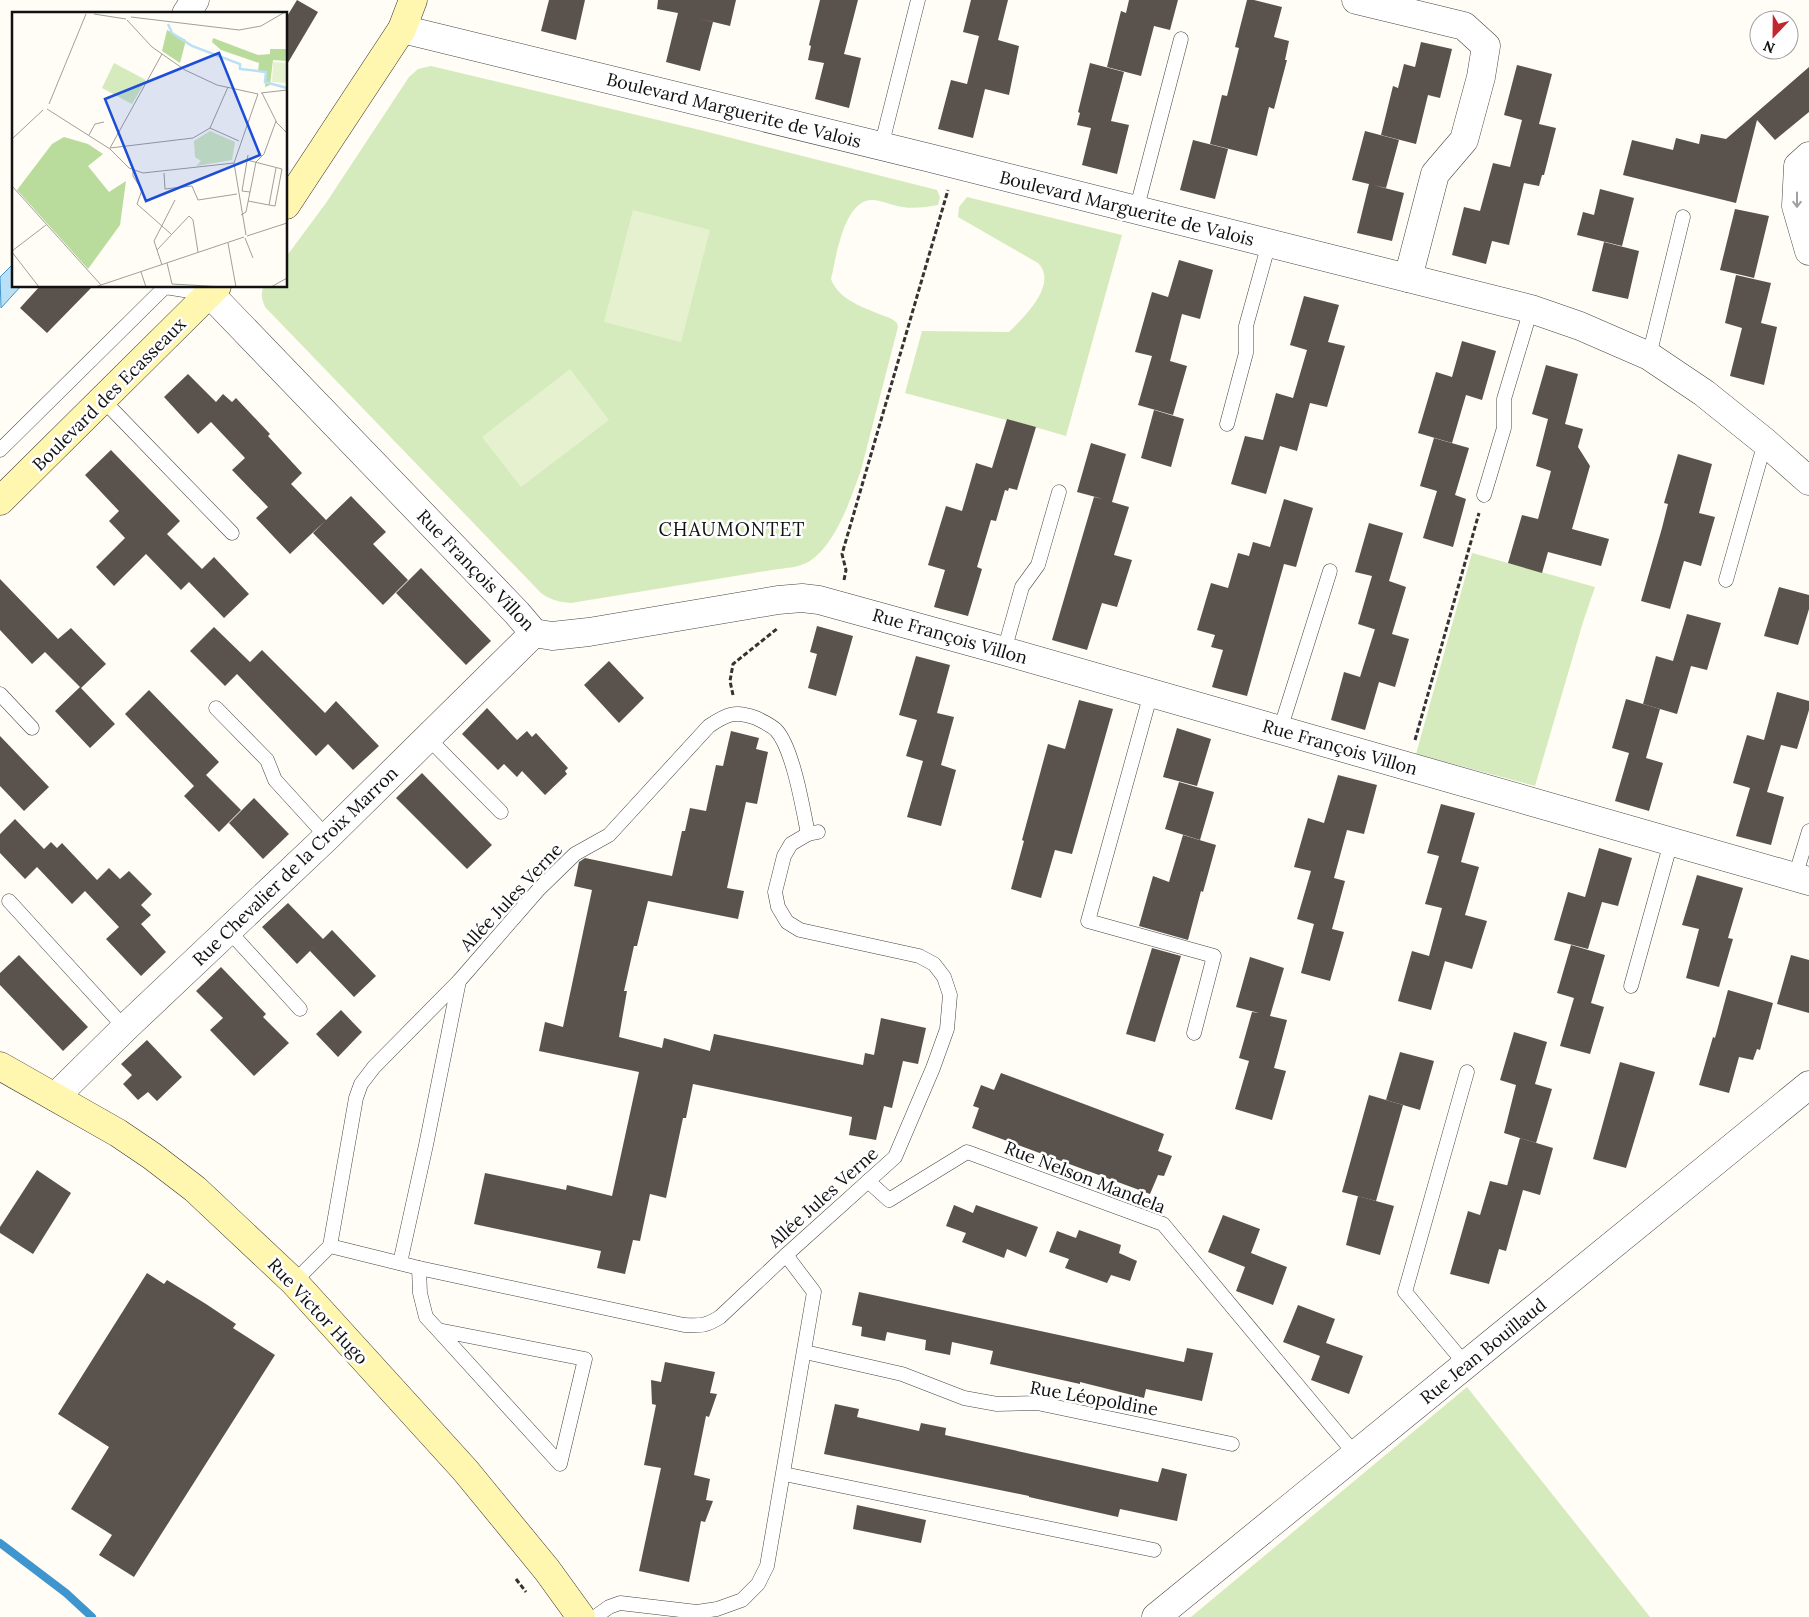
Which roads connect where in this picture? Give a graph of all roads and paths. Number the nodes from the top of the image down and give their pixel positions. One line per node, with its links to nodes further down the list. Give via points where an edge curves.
1 (195, 0): 5 (street)
2 (413, 0): 6 (street)
3 (918, 0): 8 (lane)
4 (1356, 0): 16 (street, via 1464,26 1486,46 1464,140 1435,174)
5 (187, 12)
6 (402, 29): 8 (street, Boulevard Marguerite de Valois); 11 (street)
7 (1182, 39): 12 (lane)
8 (881, 146): 10 (street, Boulevard Marguerite de Valois)
9 (1809, 156): 15 (street, one-way to 15, via 1798,166 1796,206)
10 (954, 165): 12 (street, Boulevard Marguerite de Valois); 33 (path, via 842,554 846,570)
11 (288, 202)
12 (1136, 211): 14 (street, Boulevard Marguerite de Valois)
13 (1683, 217): 21 (lane)
14 (1268, 243): 16 (street, Boulevard Marguerite de Valois); 23 (lane, via 1246,326 1246,353)
15 (1809, 251)
16 (1408, 278): 20 (street, Boulevard Marguerite de Valois)
17 (164, 288): 25 (lane)
18 (181, 288): 19 (lane)
19 (214, 290): 22 (street, Boulevard des Ecasseaux); 35 (street, Rue François Villon)
20 (1531, 309): 21 (street, Boulevard Marguerite de Valois); 28 (lane, via 1504,399 1504,428)
21 (1650, 356): 24 (street, Boulevard Marguerite de Valois, via 1704,393)
22 (103, 400): 29 (street, Boulevard des Ecasseaux); 30 (lane)
23 (1227, 424)
24 (1765, 442): 26 (street, Boulevard Marguerite de Valois); 32 (lane)
25 (0, 450)
26 (1809, 481)
27 (1059, 492): 36 (lane, via 1038,565 1022,587)
28 (1484, 495): 44 (path)
29 (0, 501)
30 (232, 533)
31 (1330, 571): 42 (lane)
32 (1726, 580)
33 (837, 605): 35 (street, Rue François Villon, via 802,598 778,600 589,632 552,636); 36 (street, Rue François Villon)
34 (785, 623): 40 (path, via 733,664 730,682)
35 (534, 633): 43 (street, Rue Chevalier de la Croix Marron)
36 (1004, 651): 37 (street, Rue François Villon)
37 (1151, 693): 42 (street, Rue François Villon); 56 (lane, via 1088,921 1214,956)
38 (0, 694): 41 (lane)
39 (216, 708): 47 (lane, via 267,760 275,780)
40 (736, 713): 52 (lane, Allée Jules Verne, via 710,726 609,834 575,854 538,889); 61 (lane, Allée Jules Verne, via 776,730 786,747 813,833 791,844 784,856 776,892 778,907 787,922 800,930 919,956 934,964 944,977 950,994 947,1029 895,1157)
41 (32, 728)
42 (1280, 730): 44 (street, Rue François Villon)
43 (428, 738): 45 (lane); 47 (street, Rue Chevalier de la Croix Marron)
44 (1406, 766): 48 (street, Rue François Villon)
45 (501, 812)
46 (1809, 830): 49 (lane)
47 (328, 837): 51 (street, Rue Chevalier de la Croix Marron)
48 (1671, 842): 49 (street, Rue François Villon); 53 (lane)
49 (1802, 879)
50 (9, 901): 55 (lane)
51 (229, 931): 54 (lane); 55 (street, Rue Chevalier de la Croix Marron)
52 (459, 982): 62 (lane, via 361,1084); 64 (lane, Allée Jules Verne)
53 (1631, 986)
54 (300, 1009)
55 (125, 1028): 60 (street, Rue Chevalier de la Croix Marron)
56 (1194, 1033)
57 (0, 1066): 60 (street, Rue Victor Hugo)
58 (1467, 1072): 69 (lane, via 1405,1292)
59 (1809, 1085): 69 (street, Rue Jean Bouillaud)
60 (55, 1098): 66 (street, Rue Victor Hugo, via 118,1133 195,1189)
61 (868, 1181): 63 (lane, Allée Jules Verne); 71 (lane, Rue Nelson Mandela, via 889,1200 967,1152 1163,1224)
62 (330, 1246): 64 (lane, Allée Jules Verne); 66 (lane)
63 (786, 1255): 65 (lane, Allée Jules Verne, via 720,1317 698,1326); 68 (lane, via 814,1292)
64 (400, 1263): 65 (lane, Allée Jules Verne)
65 (419, 1268): 67 (lane, via 420,1293 426,1316)
66 (294, 1282): 74 (street, Rue Victor Hugo, via 465,1470 548,1570)
67 (438, 1330): 67 (lane, via 444,1337 560,1464 585,1359)
68 (805, 1352): 70 (lane, Rue Léopoldine, via 902,1374 964,1398 997,1404 1037,1403); 72 (lane)
69 (1466, 1365): 71 (street, Rue Jean Bouillaud)
70 (1232, 1444)
71 (1355, 1454): 76 (street, Rue Jean Bouillaud)
72 (784, 1474): 73 (lane); 75 (lane, via 767,1566 758,1584 742,1600 697,1612 620,1604)
73 (1154, 1550)
74 (581, 1617)
75 (595, 1617)
76 (1156, 1617)

